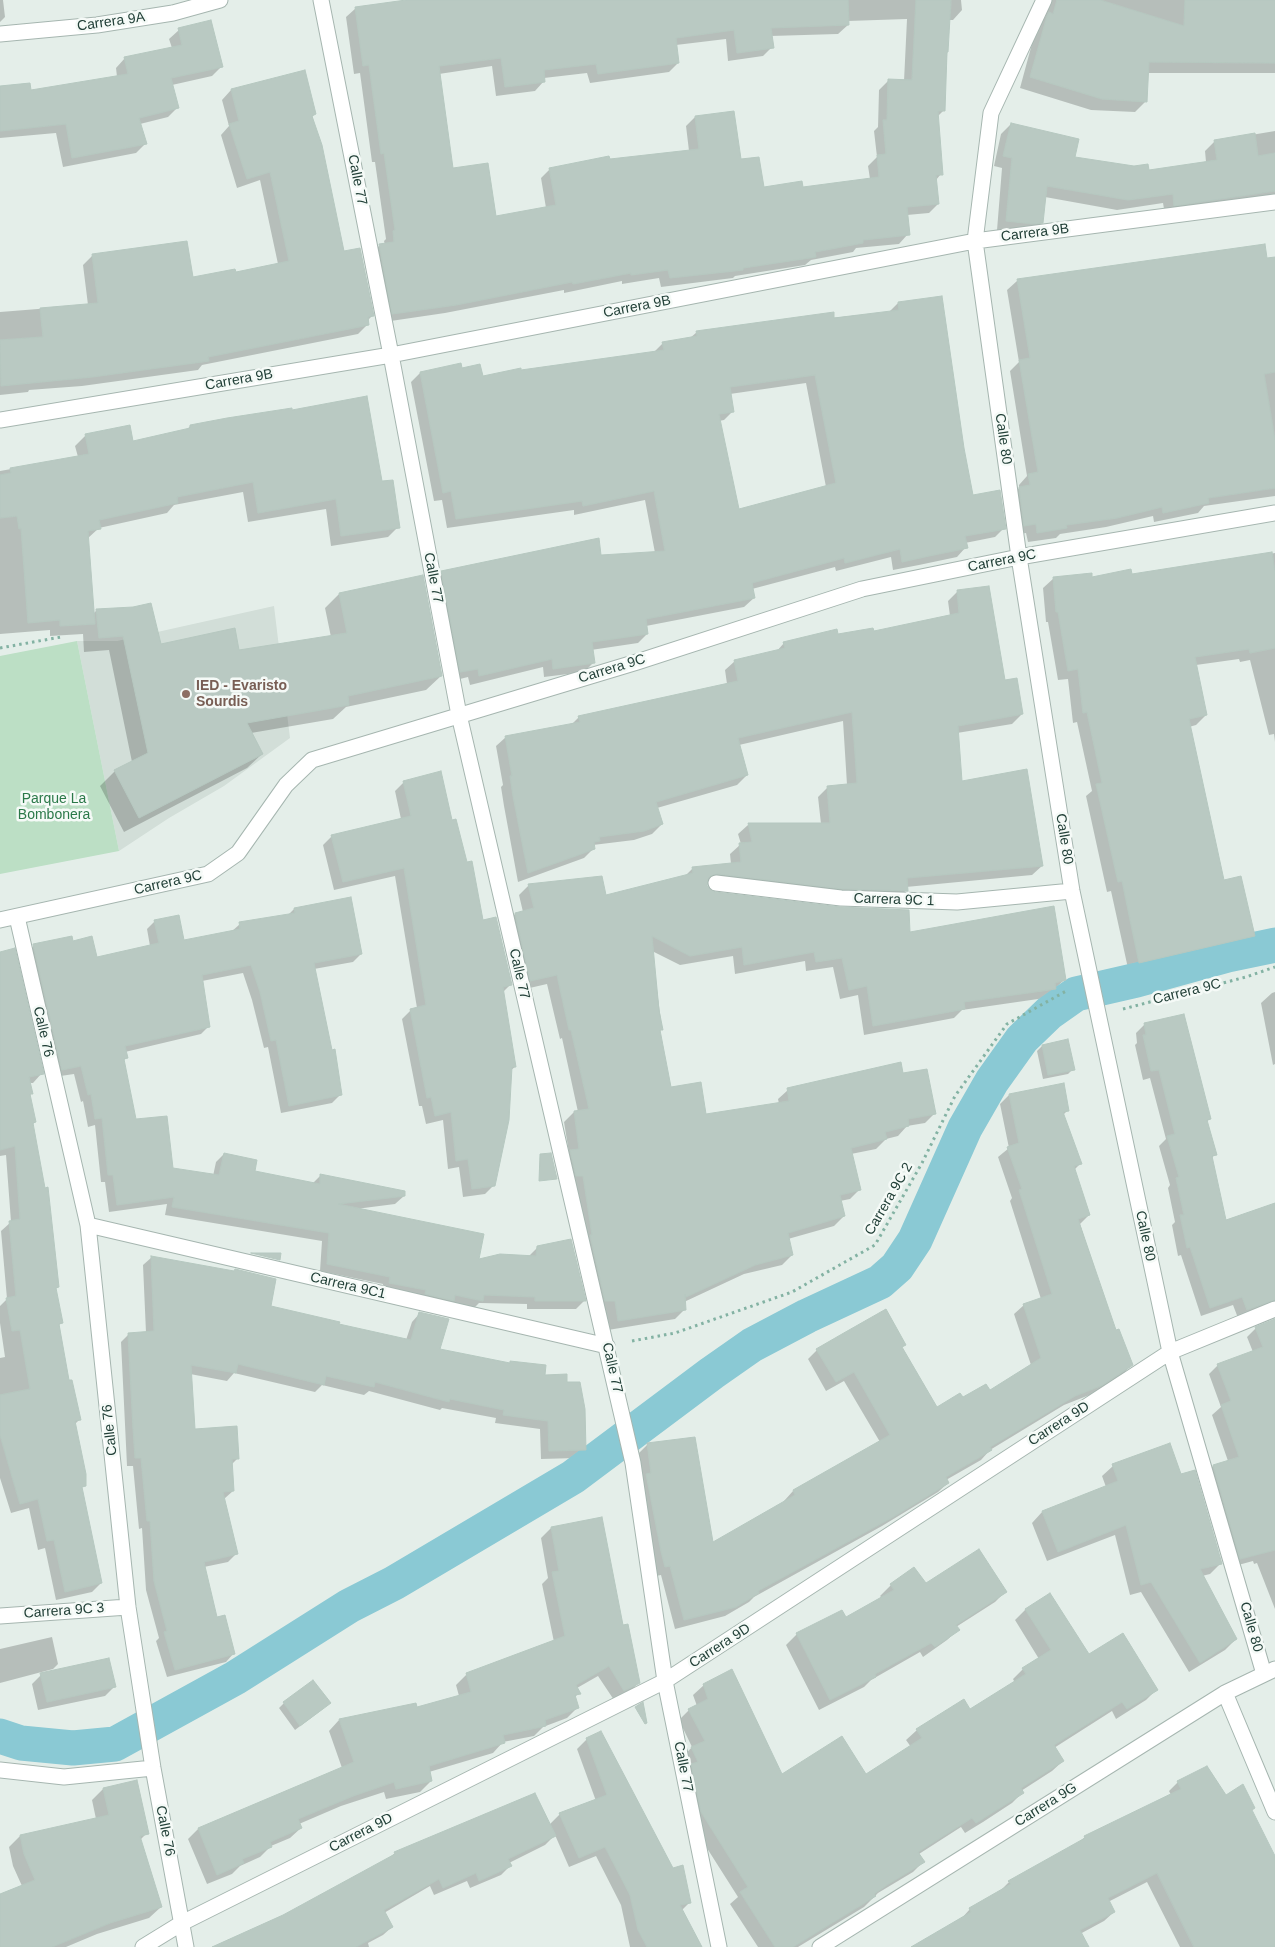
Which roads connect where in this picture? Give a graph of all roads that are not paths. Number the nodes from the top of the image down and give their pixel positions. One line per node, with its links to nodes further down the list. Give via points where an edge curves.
1 (220, 0): 4 (street, Carrera 9A, via 164,15)
2 (322, 0): 7 (street, Calle 77)
3 (1044, 0): 6 (street, Calle 80, via 991,113)
4 (0, 34)
5 (1275, 202): 6 (street, Carrera 9B)
6 (975, 241): 7 (street, Carrera 9B); 10 (street, Calle 80)
7 (391, 354): 8 (street, Carrera 9B); 11 (street, Calle 77)
8 (0, 420)
9 (1275, 513): 10 (street, Carrera 9C)
10 (1019, 557): 11 (street, Carrera 9C, via 862,589 637,662); 13 (street, Calle 80)
11 (459, 715): 14 (street, Carrera 9C, via 312,760 286,785 238,853 208,874); 18 (street, Calle 77)
12 (716, 884): 13 (street, Carrera 9C 1, via 841,898 957,902)
13 (1072, 890): 19 (street, Calle 80)
14 (17, 917): 15 (street, Carrera 9C); 16 (street, Calle 76)
15 (0, 920)
16 (88, 1225): 18 (street, Carrera 9C1); 20 (street, Calle 76)
17 (1275, 1309): 19 (street, Carrera 9D)
18 (607, 1346): 23 (street, Calle 77, via 633,1463)
19 (1170, 1352): 22 (street, Calle 80); 23 (street, Carrera 9D)
20 (128, 1607): 21 (street, Carrera 9C 3); 25 (street, Calle 76)
21 (0, 1616)
22 (1270, 1671): 24 (street, Carrera 9G)
23 (665, 1681): 28 (street, Carrera 9D); 31 (street, Calle 77)
24 (1225, 1693): 27 (street); 32 (street, Carrera 9G)
25 (152, 1768): 26 (street, via 64,1777); 28 (street, Calle 76)
26 (0, 1770)
27 (1275, 1812)
28 (182, 1923): 29 (street, Carrera 9D); 30 (street, Calle 76)
29 (144, 1947)
30 (186, 1947)
31 (719, 1947)
32 (820, 1947)

